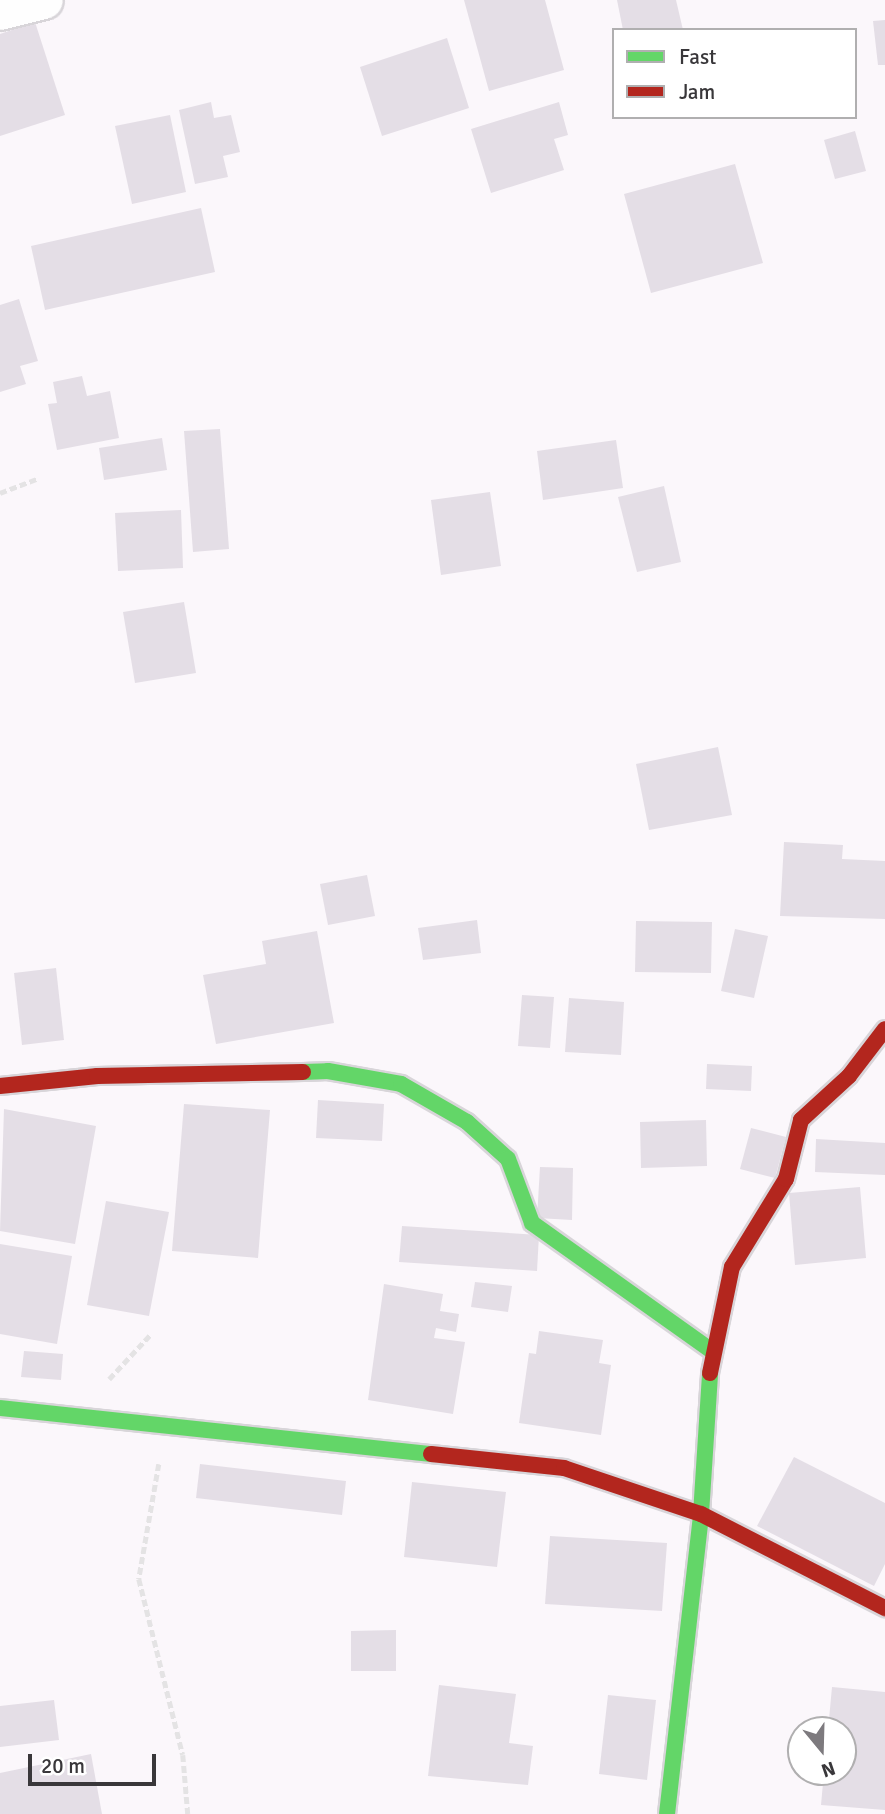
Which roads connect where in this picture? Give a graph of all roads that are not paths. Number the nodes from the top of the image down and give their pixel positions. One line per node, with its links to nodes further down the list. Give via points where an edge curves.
1 (44, 0): 2 (street)
2 (0, 11)
3 (885, 1029): 5 (street, via 849,1076 801,1120 786,1180 732,1267)
4 (0, 1086): 5 (street, via 97,1076 328,1072 401,1084 467,1122 508,1159 532,1223)
5 (712, 1351): 7 (street)
6 (0, 1408): 7 (street, via 565,1468)
7 (701, 1514): 8 (street); 9 (street)
8 (885, 1608)
9 (667, 1814)

